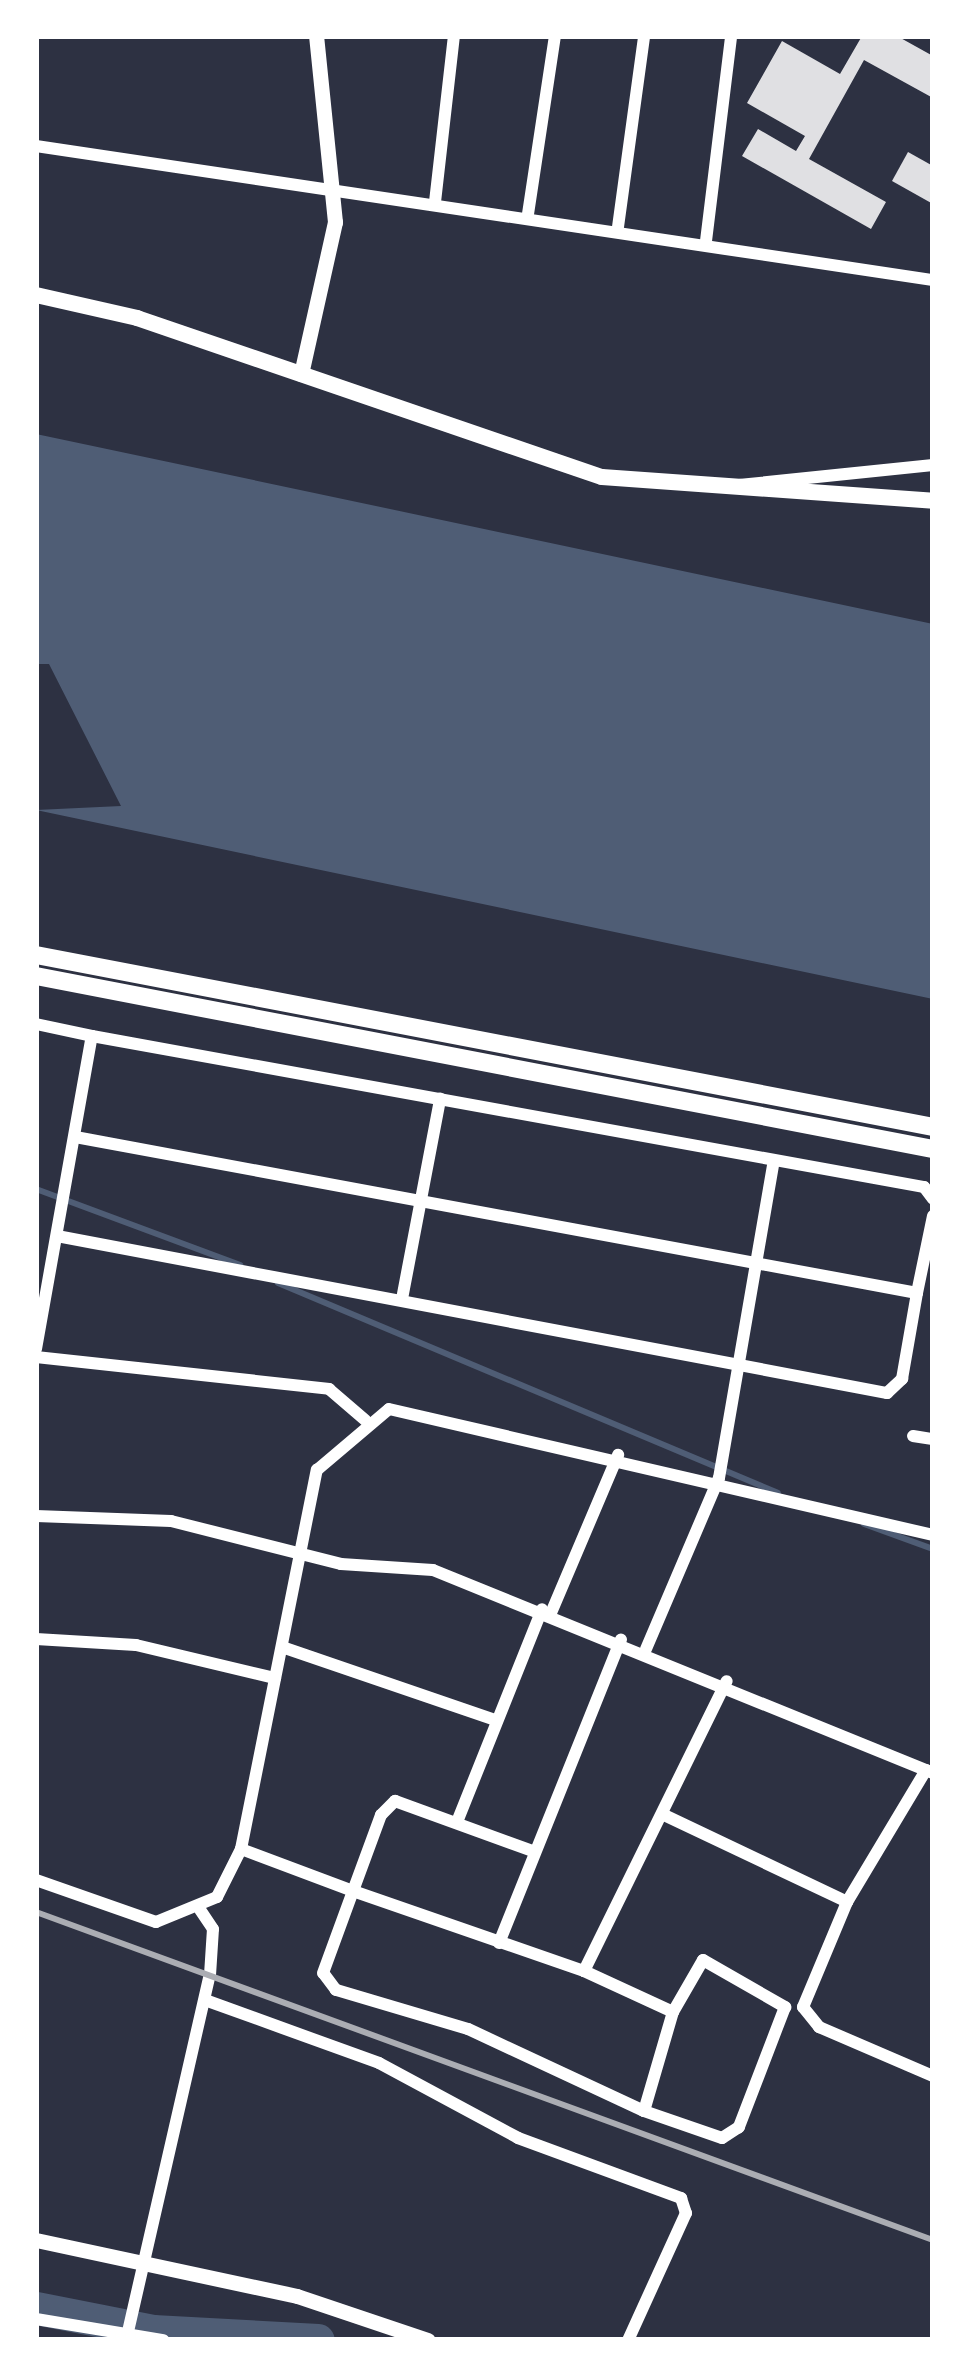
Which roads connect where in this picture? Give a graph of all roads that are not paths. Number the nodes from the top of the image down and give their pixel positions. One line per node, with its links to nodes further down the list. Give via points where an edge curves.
1 (316, 36): 7 (street)
2 (454, 36): 8 (street)
3 (555, 36): 9 (street)
4 (644, 36): 10 (street)
5 (735, 37): 11 (street)
6 (36, 146): 7 (street)
7 (334, 185): 8 (street); 14 (street, via 333,242)
8 (435, 202): 9 (street)
9 (528, 214): 10 (street)
10 (618, 227): 11 (street)
11 (706, 241): 12 (street)
12 (933, 280)
13 (36, 296): 14 (main road)
14 (301, 374): 16 (main road, via 515,455)
15 (933, 465): 16 (street, via 768,475)
16 (725, 494): 17 (main road)
17 (933, 501)
18 (36, 955): 23 (highway)
19 (36, 976): 25 (highway)
20 (36, 1024): 21 (street)
21 (92, 1036): 22 (street); 24 (street)
22 (440, 1100): 26 (street); 28 (street)
23 (933, 1127)
24 (75, 1137): 28 (street); 30 (street)
25 (933, 1149)
26 (774, 1161): 27 (street, via 924,1187); 31 (street)
27 (933, 1199)
28 (420, 1202): 31 (street); 33 (street)
29 (933, 1216): 32 (street)
30 (57, 1236): 33 (street); 34 (street)
31 (758, 1260): 32 (street); 35 (street)
32 (917, 1293): 35 (street, via 902,1378 886,1393)
33 (402, 1299): 35 (street)
34 (36, 1353): 36 (street, via 329,1389)
35 (737, 1361): 40 (street)
36 (365, 1420): 39 (street, via 408,1407); 43 (street, via 317,1470)
37 (913, 1436): 38 (street)
38 (933, 1439)
39 (618, 1455): 40 (street); 44 (street)
40 (718, 1478): 42 (street); 48 (street)
41 (36, 1516): 43 (street, via 171,1521)
42 (933, 1535)
43 (301, 1553): 44 (street, via 434,1570); 47 (street)
44 (546, 1611): 46 (street); 51 (street)
45 (36, 1639): 49 (street, via 136,1645)
46 (621, 1640): 48 (street); 56 (street)
47 (282, 1647): 49 (street); 51 (street)
48 (646, 1649): 50 (street)
49 (274, 1678): 55 (street)
50 (727, 1681): 52 (street); 53 (street)
51 (495, 1720): 54 (street)
52 (930, 1772): 59 (street)
53 (662, 1814): 59 (street); 62 (street)
54 (457, 1822): 56 (street); 58 (street, via 395,1801)
55 (241, 1849): 58 (street); 60 (street)
56 (536, 1852): 61 (street)
57 (36, 1880): 60 (street, via 156,1922)
58 (353, 1891): 61 (street); 68 (street, via 322,1973 336,1990 469,2029)
59 (847, 1902): 65 (street)
60 (200, 1910): 63 (street, via 213,1929)
61 (499, 1943): 62 (street)
62 (584, 1971): 66 (street)
63 (205, 2000): 70 (street); 75 (street, via 379,2063 518,2138 681,2198 686,2213)
64 (785, 2007): 65 (street); 66 (street, via 703,1960); 68 (street, via 739,2127 722,2138)
65 (803, 2007): 67 (street, via 819,2027)
66 (673, 2012): 68 (street)
67 (933, 2075)
68 (644, 2111)
69 (36, 2240): 70 (street)
70 (145, 2264): 72 (street); 74 (street, via 297,2296)
71 (36, 2319): 72 (street)
72 (127, 2336): 73 (street)
73 (163, 2340)
74 (428, 2340)
75 (628, 2340)

